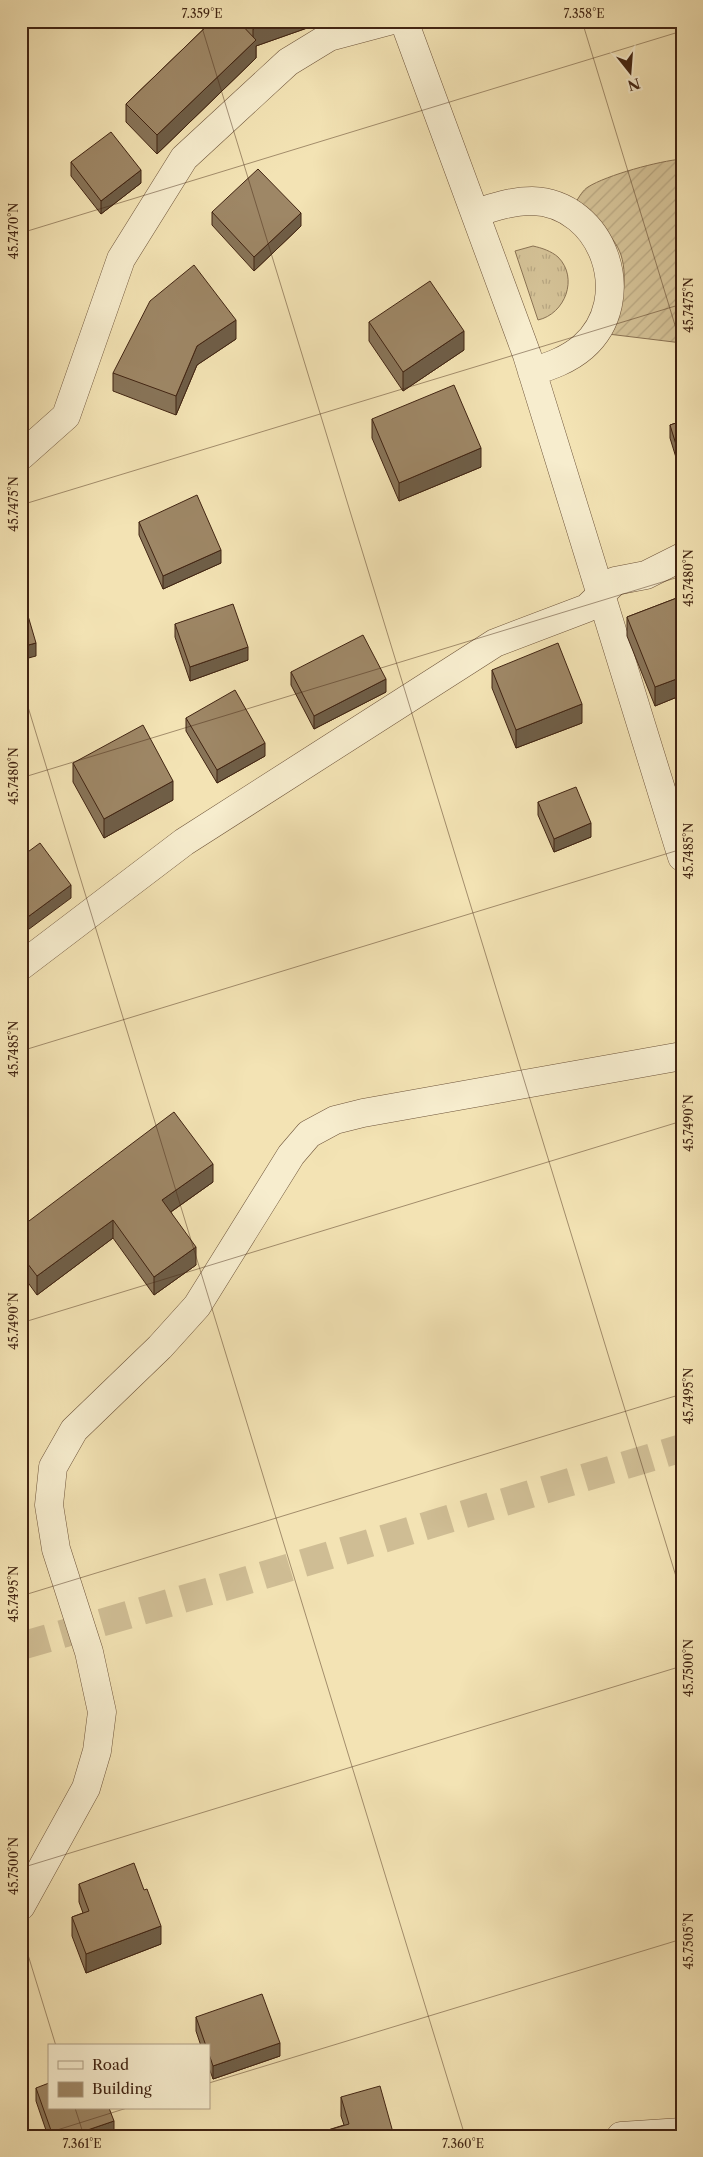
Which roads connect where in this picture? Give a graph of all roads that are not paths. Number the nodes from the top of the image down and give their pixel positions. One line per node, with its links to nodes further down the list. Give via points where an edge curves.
1 (389, 21): 5 (street, via 329,37 288,62 184,158 121,259 66,416)
2 (404, 21): 3 (street)
3 (476, 213): 4 (street); 4 (street, via 501,204 532,201 559,207 583,222 601,244 610,270 610,299 601,326 583,347 560,363)
4 (532, 372): 7 (street)
5 (21, 456)
6 (682, 557): 7 (street, via 646,575 615,581)
7 (600, 596): 8 (street); 9 (street, via 587,608 495,643 184,842)
8 (682, 857)
9 (21, 966)
10 (682, 1056): 11 (street, via 363,1114 335,1120 309,1134 291,1155 197,1306 160,1347 74,1430 53,1467 49,1505 56,1549 89,1652 102,1712 97,1751 86,1788)
11 (21, 1906)
12 (682, 2132): 13 (street)
13 (621, 2136)

